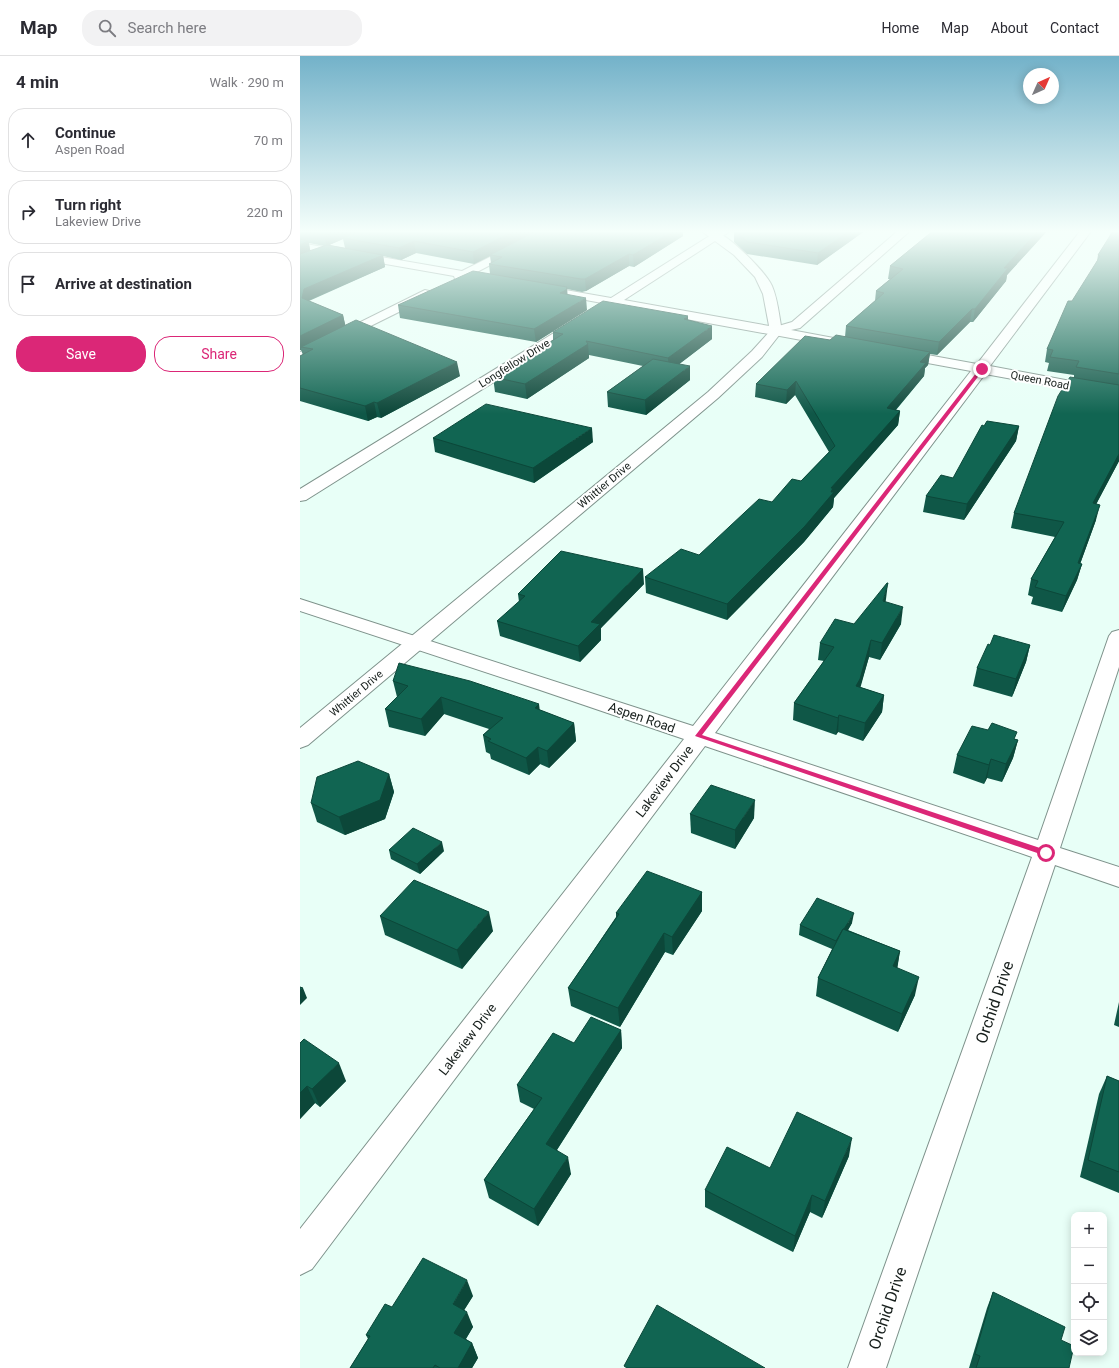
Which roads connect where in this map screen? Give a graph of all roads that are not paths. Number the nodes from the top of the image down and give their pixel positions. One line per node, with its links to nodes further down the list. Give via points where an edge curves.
1 (429, 291): 11 (street)
2 (552, 291): 7 (street)
3 (629, 291): 7 (street, Longfellow Drive)
4 (767, 291): 8 (street)
5 (835, 291): 8 (street, via 796,325)
6 (1041, 291): 12 (street, Lakeview Drive)
7 (612, 302): 8 (street); 14 (street, Longfellow Drive)
8 (776, 331): 9 (street); 17 (street, Whittier Drive, via 757,354 713,395)
9 (844, 344)
10 (890, 352): 12 (street, Queen Road)
11 (300, 357)
12 (982, 369): 13 (street, Queen Road); 18 (street, Lakeview Drive)
13 (1119, 394)
14 (300, 496)
15 (300, 605): 17 (street, Aspen Road)
16 (1119, 636): 20 (street, Orchid Drive)
17 (414, 643): 18 (street, Aspen Road); 19 (street, Whittier Drive)
18 (698, 736): 20 (street, Aspen Road); 22 (street, Lakeview Drive)
19 (300, 740)
20 (1046, 853): 21 (street, Aspen Road); 23 (street, Orchid Drive)
21 (1119, 877)
22 (300, 1257)
23 (867, 1368)

